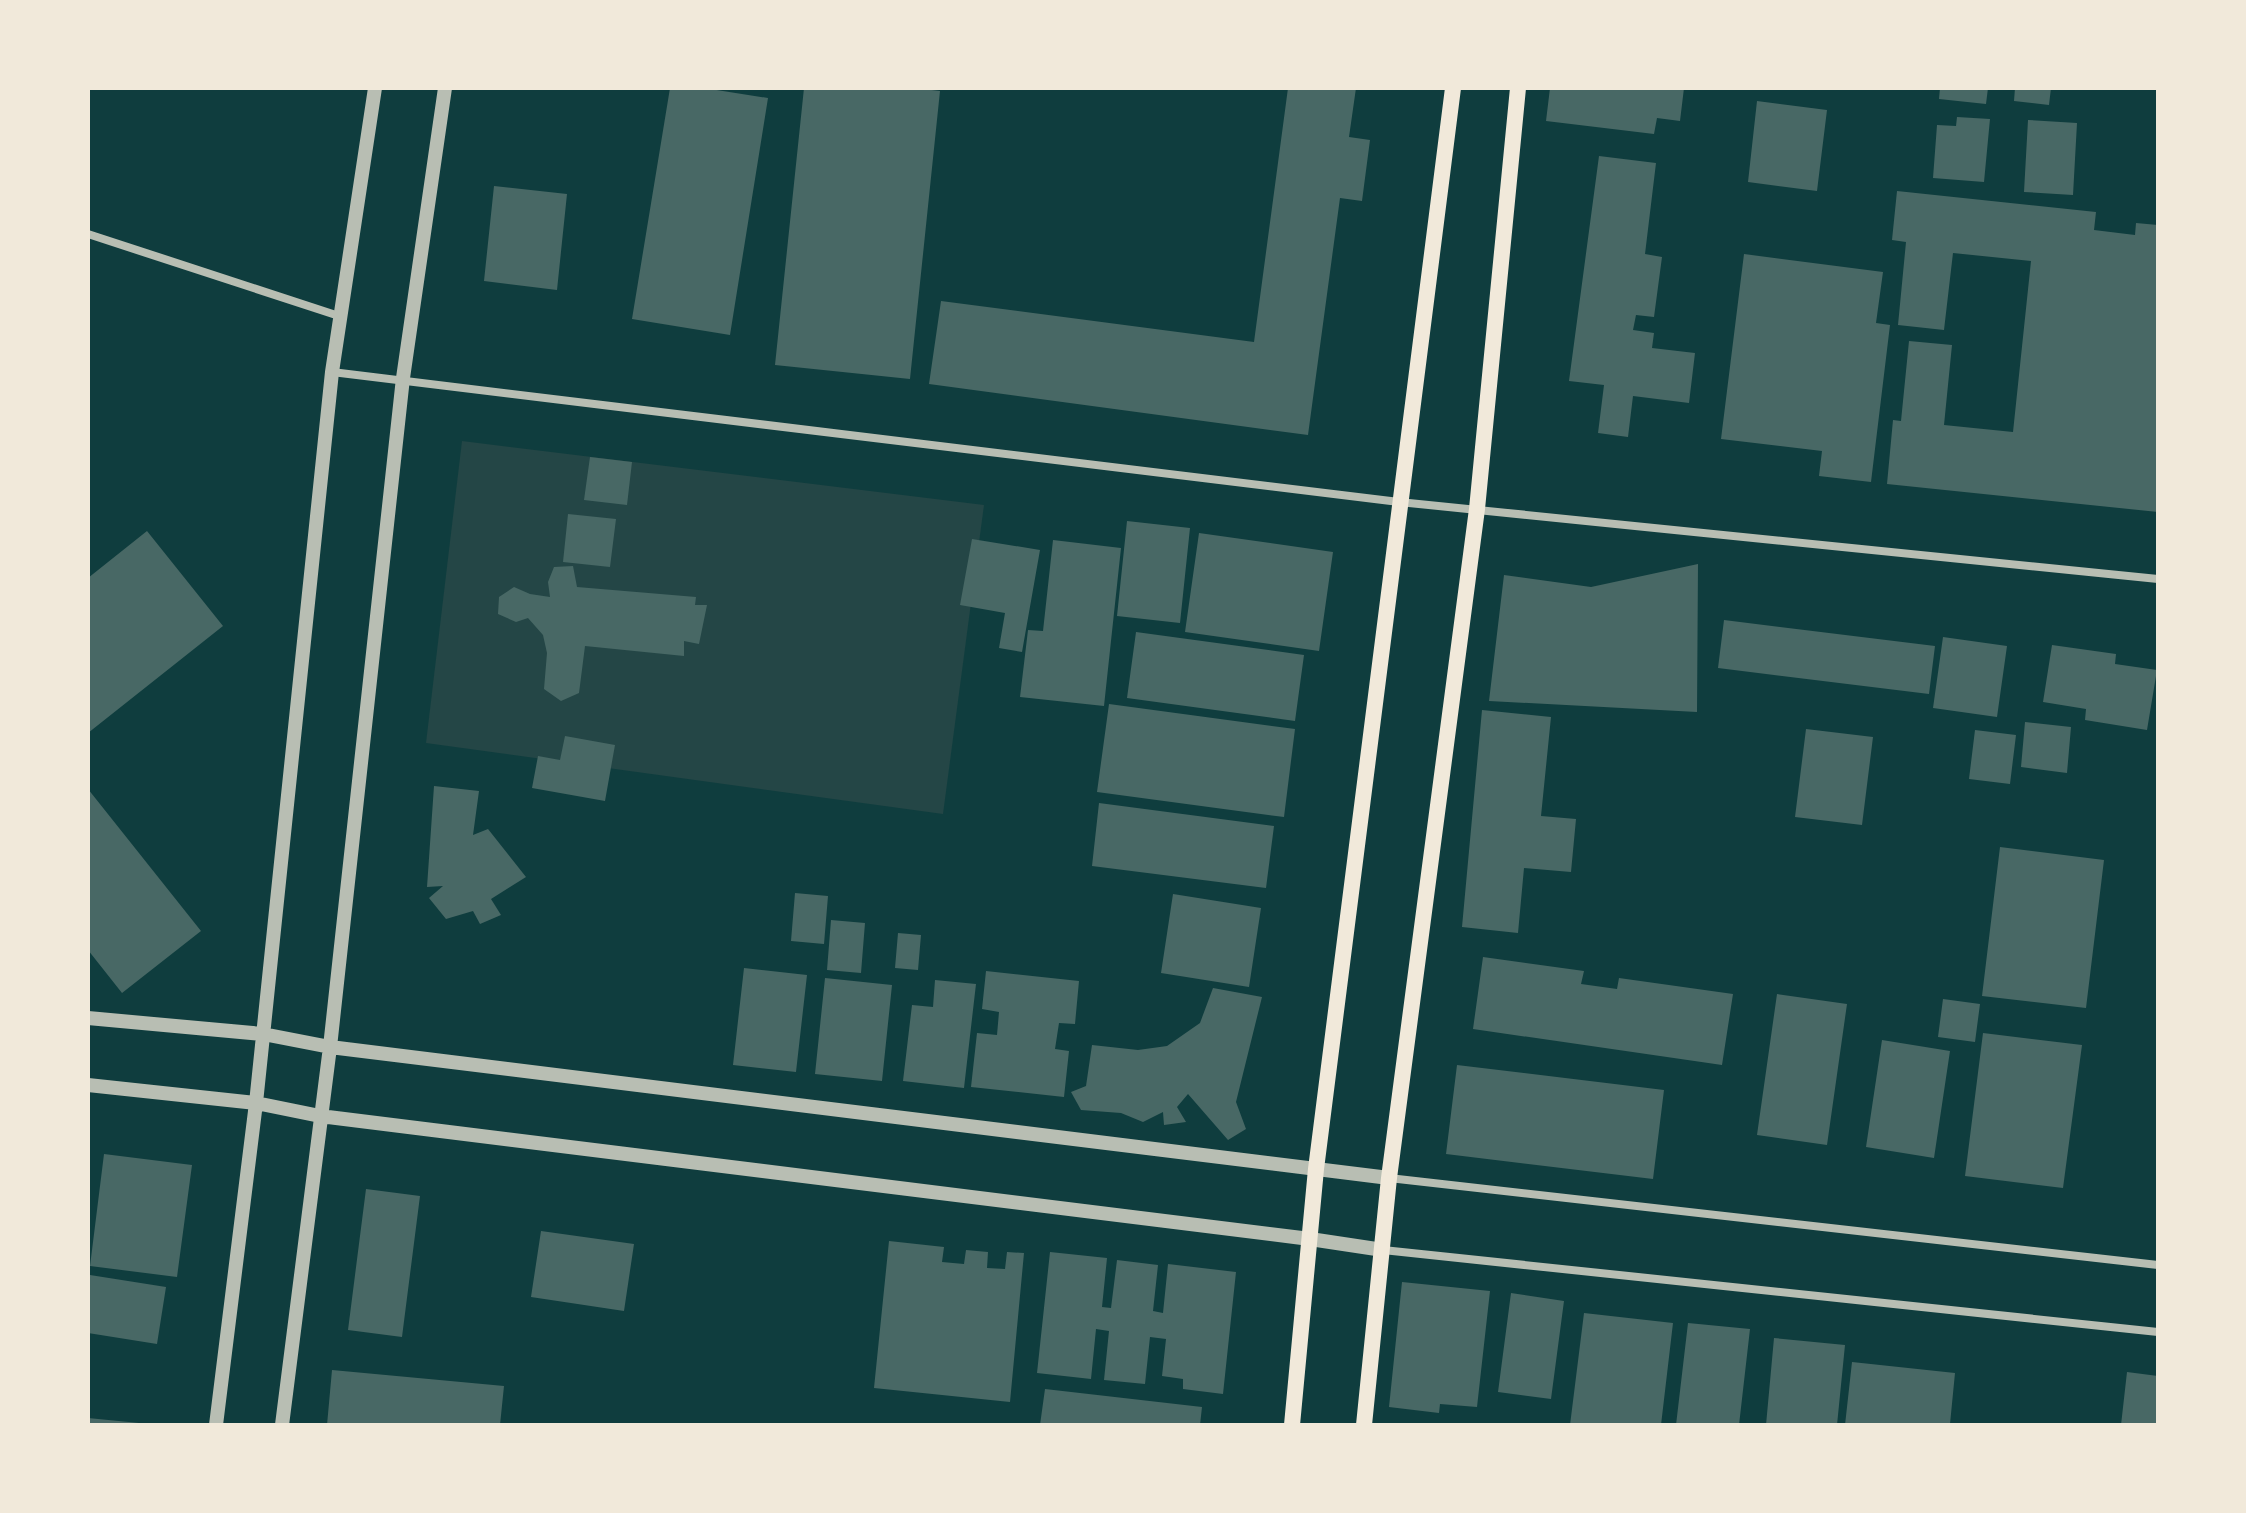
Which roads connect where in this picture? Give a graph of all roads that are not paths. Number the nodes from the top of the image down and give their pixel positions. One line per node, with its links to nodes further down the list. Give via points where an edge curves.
1 (375, 88): 6 (street)
2 (445, 88): 8 (street)
3 (1453, 88): 9 (main road)
4 (1518, 88): 10 (main road)
5 (88, 234): 6 (street)
6 (339, 316): 7 (street)
7 (332, 372): 8 (street); 13 (street)
8 (403, 378): 9 (street); 14 (street)
9 (1399, 502): 10 (street); 18 (main road)
10 (1477, 509): 11 (street); 19 (main road)
11 (2158, 579)
12 (88, 1018): 13 (street)
13 (263, 1034): 14 (street); 16 (street)
14 (330, 1047): 17 (street); 18 (street)
15 (88, 1085): 16 (street)
16 (256, 1103): 17 (street); 24 (street)
17 (320, 1116): 20 (street); 25 (street)
18 (1316, 1169): 19 (street); 20 (main road)
19 (1389, 1178): 21 (main road); 22 (street)
20 (1310, 1239): 21 (street); 26 (main road)
21 (1383, 1250): 23 (street); 27 (main road)
22 (2158, 1265)
23 (2158, 1332)
24 (216, 1425)
25 (282, 1425)
26 (1292, 1425)
27 (1364, 1425)

